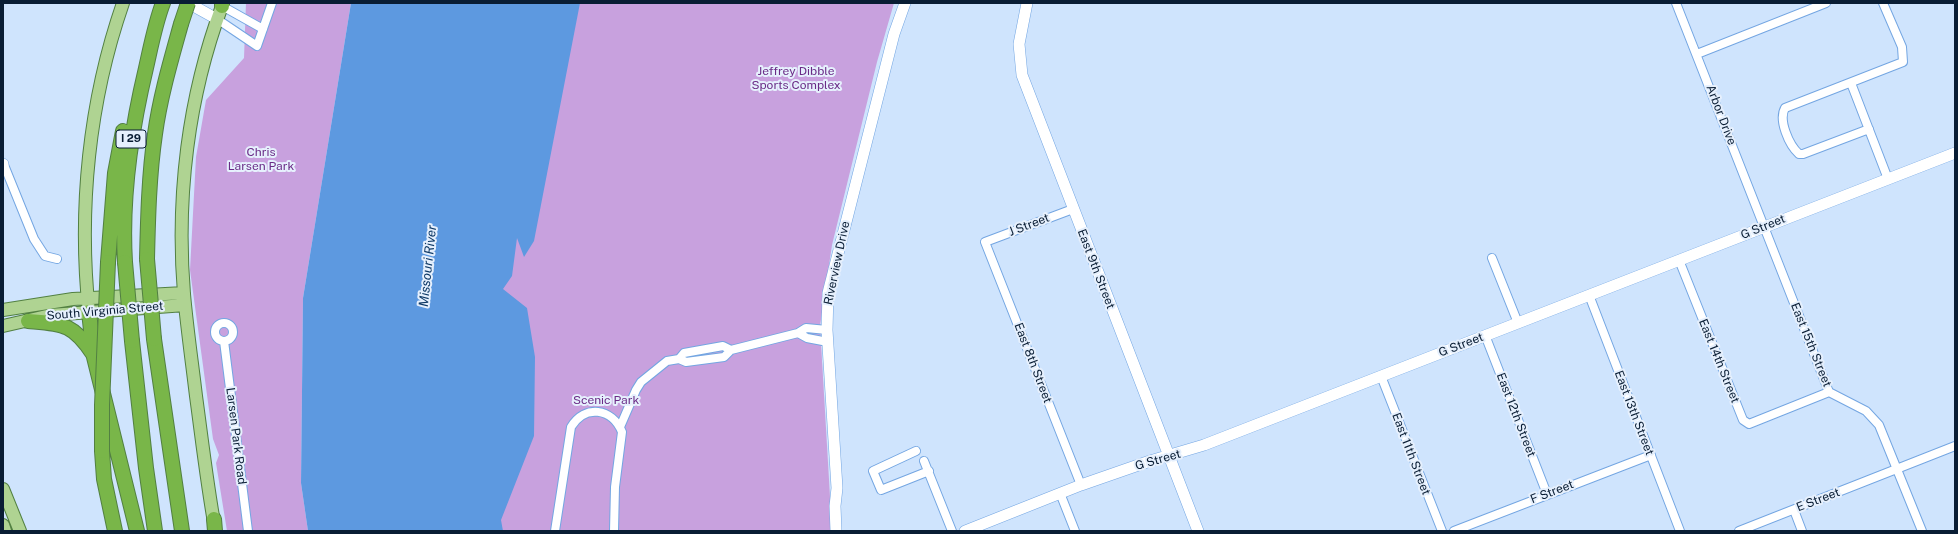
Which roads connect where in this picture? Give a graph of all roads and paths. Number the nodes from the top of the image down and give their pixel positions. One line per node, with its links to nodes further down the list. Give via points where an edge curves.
1 (123, 3): 28 (main road, via 97,100 87,176 84,228)
2 (163, 3): 15 (highway, I 29, via 157,18)
3 (188, 3): 11 (main road); 62 (highway, I 29, bridge, via 155,133 149,180 147,259 154,339)
4 (272, 3): 12 (street)
5 (905, 3): 34 (main road, Riverview Drive, via 894,34 828,293)
6 (1027, 3): 20 (main road, East 9th Street, via 1019,44 1022,75)
7 (1676, 3): 13 (street, Arbor Drive)
8 (1826, 3): 13 (street)
9 (1883, 3): 14 (street, via 1902,47 1903,62)
10 (220, 4): 11 (main road); 12 (street)
11 (217, 20): 12 (street, via 256,46); 26 (main road, via 205,53 189,135 183,218)
12 (263, 29)
13 (1697, 54): 21 (street, Arbor Drive)
14 (1851, 83): 16 (street); 16 (street, via 1785,108 1782,116 1784,125 1795,151 1804,154)
15 (140, 92): 59 (highway, bridge, via 126,117 115,173 108,262 102,451 104,479); 61 (highway, I 29, bridge, via 130,142 123,235 146,468)
16 (1869, 129): 19 (street)
17 (1955, 153): 19 (main road, G Street)
18 (3, 165): 24 (street, via 34,239 45,256)
19 (1888, 179): 21 (main road, G Street)
20 (1073, 208): 22 (street, J Street); 46 (main road, East 9th Street)
21 (1764, 226): 25 (main road, G Street); 41 (street, East 15th Street)
22 (985, 242): 50 (street, East 8th Street)
23 (1492, 258): 32 (street)
24 (57, 259)
25 (1679, 260): 27 (main road, G Street); 41 (street, East 14th Street, via 1743,420 1749,424)
26 (184, 293): 28 (main road, South Virginia Street); 29 (main road)
27 (1588, 295): 32 (main road, G Street); 45 (street, East 13th Street)
28 (88, 305): 29 (main road, South Virginia Street); 30 (main road, South Virginia Street, via 56,301); 31 (main road, South Virginia Street); 39 (highway)
29 (185, 305): 56 (main road)
30 (3, 310)
31 (28, 321): 33 (main road, South Virginia Street); 39 (highway, via 59,324 69,328 84,340)
32 (1518, 323): 36 (main road, G Street)
33 (3, 326)
34 (827, 330): 35 (street, via 806,328); 38 (main road, Riverview Drive)
35 (798, 333): 38 (street, via 807,338); 42 (street, via 731,350 723,346 684,353 679,359 667,361 636,390)
36 (1485, 335): 40 (main road, G Street); 53 (street, East 12th Street)
37 (224, 341): 63 (street, Larsen Park Road)
38 (828, 342): 66 (main road, Riverview Drive, via 837,488)
39 (94, 357): 60 (highway)
40 (1381, 376): 46 (main road, G Street, via 1204,445); 71 (street, East 11th Street)
41 (1829, 392): 48 (street, East 15th Street, via 1866,411 1879,425)
42 (620, 427): 64 (street, via 614,418 601,411 575,420 568,439); 65 (street, via 622,440 615,487)
43 (1955, 446): 48 (street)
44 (916, 451): 49 (street, via 873,470 881,490)
45 (1651, 455): 53 (street, F Street); 73 (street, East 13th Street)
46 (1169, 456): 50 (main road, G Street); 70 (main road, East 9th Street)
47 (924, 461): 49 (street)
48 (1896, 469): 54 (street, E Street); 76 (street, East 15th Street)
49 (929, 472): 67 (street)
50 (1081, 485): 52 (main road, G Street)
51 (3, 489): 58 (main road)
52 (1060, 493): 68 (main road, G Street); 69 (street)
53 (1547, 494): 72 (street, F Street)
54 (1794, 510): 74 (street, E Street); 75 (street)
55 (3, 526): 57 (main road)
56 (215, 527)
57 (5, 531)
58 (20, 531)
59 (115, 531)
60 (137, 531)
61 (156, 531)
62 (182, 531)
63 (248, 531)
64 (555, 531)
65 (614, 531)
66 (836, 531)
67 (952, 531)
68 (965, 531)
69 (1075, 531)
70 (1198, 531)
71 (1442, 531)
72 (1454, 531)
73 (1680, 531)
74 (1739, 531)
75 (1802, 531)
76 (1922, 531)

